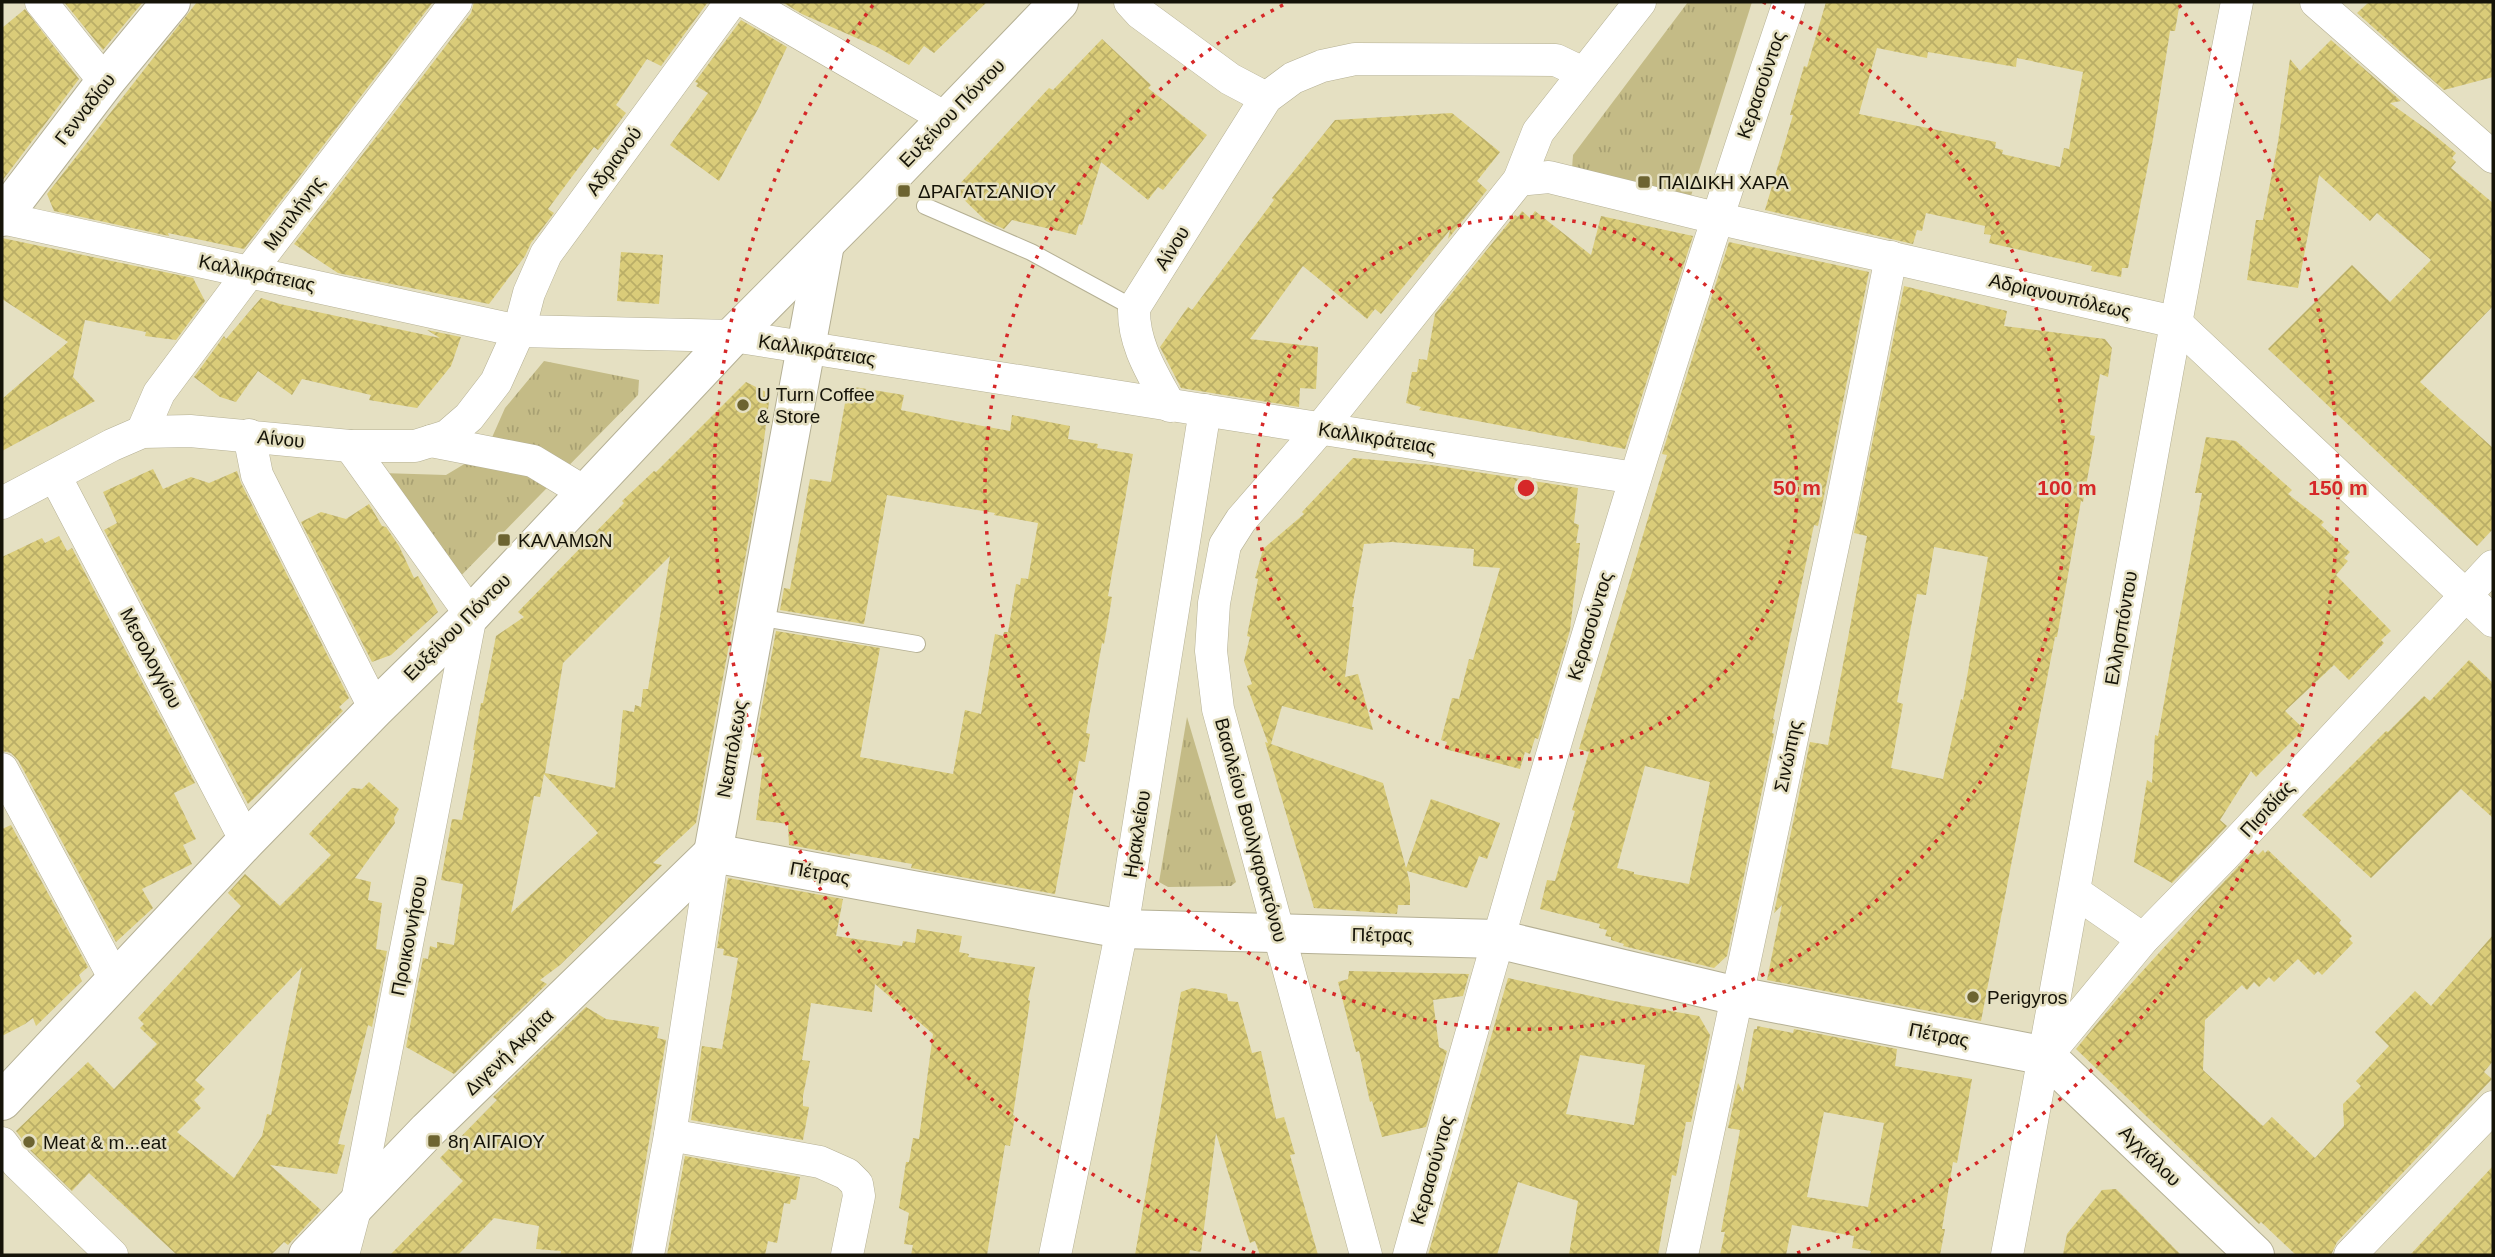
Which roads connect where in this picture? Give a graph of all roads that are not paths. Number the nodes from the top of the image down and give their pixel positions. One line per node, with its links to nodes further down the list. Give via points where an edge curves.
1 (41, 2): 13 (street)
2 (170, 2): 13 (street, Γενναδίου)
3 (456, 2): 23 (street, Μυτιλήνης)
4 (731, 2): 26 (street, Αδριανού, via 546,254)
5 (746, 2): 15 (street)
6 (1059, 2): 15 (street, Ευξείνου Πόντου)
7 (1130, 2): 14 (street, via 1230,79)
8 (1640, 2): 12 (street)
9 (1789, 2): 20 (street, Κερασούντος)
10 (2237, 2): 25 (street, Ελλησπόντου)
11 (2316, 2): 16 (street)
12 (1583, 73): 14 (street, via 1556,60 1355,60 1293,78); 17 (street, via 1538,132)
13 (105, 82): 19 (street, Γενναδίου)
14 (1266, 98): 24 (street, Αίνου)
15 (947, 119): 21 (street, Ευξείνου Πόντου)
16 (2491, 148)
17 (1519, 180): 20 (street, Αδριανουπόλεως, via 1549,177); 31 (street)
18 (925, 206): 24 (lane, via 1031,252)
19 (2, 218): 23 (street, Καλλικράτειας)
20 (1716, 218): 22 (street, Αδριανουπόλεως); 37 (street, Κερασούντος)
21 (824, 244): 27 (street, Ευξείνου Πόντου); 28 (street, Νεαπόλεως)
22 (1891, 257): 25 (street, Αδριανουπόλεως); 56 (street, Σινώπης)
23 (250, 271): 26 (street, Καλλικράτειας); 32 (street, Μυτιλήνης, via 159,393)
24 (1134, 308): 29 (street, via 1139,347)
25 (2175, 322): 41 (street); 50 (street, Ελλησπόντου)
26 (519, 331): 27 (street, Καλλικράτειας); 34 (street, Αίνου, via 496,382 469,417 447,436)
27 (733, 335): 28 (street, Καλλικράτειας); 38 (street, Ευξείνου Πόντου)
28 (805, 348): 29 (street, Καλλικράτειας); 43 (street, Νεαπόλεως)
29 (1170, 406): 30 (street, Καλλικράτειας)
30 (1205, 410): 31 (street, Καλλικράτειας); 51 (street, Ηρακλείου)
31 (1320, 429): 37 (street, Καλλικράτειας); 52 (street, Βασιλείου Βουλγαροκτόνου, via 1241,520 1226,545 1214,603 1211,651 1218,709)
32 (142, 432): 33 (street, Αίνου); 36 (street, Αίνου)
33 (249, 435): 35 (street, Αίνου); 46 (street, via 257,475)
34 (431, 441): 35 (street, Αίνου, via 415,446); 38 (street, via 533,461)
35 (350, 446): 42 (street)
36 (55, 476): 39 (street, Αίνου); 48 (street, Μεσολογγίου)
37 (1635, 478): 53 (street, Κερασούντος)
38 (586, 493): 42 (street, Ευξείνου Πόντου)
39 (2, 503)
40 (2493, 566): 41 (street, Πισιδίας)
41 (2467, 596): 44 (street); 54 (street, Πισιδίας)
42 (471, 615): 46 (street, Ευξείνου Πόντου); 62 (street, Προικοννήσου)
43 (757, 617): 45 (lane); 49 (street, Νεαπόλεως)
44 (2493, 621)
45 (916, 644)
46 (374, 709): 48 (street, Ευξείνου Πόντου)
47 (2, 769): 55 (street)
48 (246, 841): 55 (street, Ευξείνου Πόντου)
49 (713, 853): 51 (street, Πέτρας); 60 (street, Νεαπόλεως); 62 (street, Διγενή Ακρίτα)
50 (2075, 892): 54 (street); 57 (street, Ελλησπόντου)
51 (1122, 929): 52 (street, Πέτρας); 68 (street, Ηρακλείου)
52 (1280, 933): 53 (street, Πέτρας); 69 (street, Βασιλείου Βουλγαροκτόνου)
53 (1497, 939): 56 (street, Πέτρας); 70 (street, Κερασούντος)
54 (2143, 939): 57 (street, Πισιδίας)
55 (116, 981): 58 (street, Ευξείνου Πόντου)
56 (1737, 996): 57 (street, Πέτρας); 71 (street, Σινώπης)
57 (2046, 1056): 72 (street, Ελλησπόντου); 73 (street, Αγχιάλου)
58 (2, 1101)
59 (2493, 1107): 74 (street)
60 (670, 1135): 66 (street, Νεαπόλεως); 67 (street, via 820,1162 847,1174 857,1184 859,1196)
61 (2, 1143): 63 (street)
62 (356, 1206): 64 (street, Διγενή Ακρίτα); 65 (street, Προικοννήσου)
63 (112, 1255)
64 (308, 1255)
65 (343, 1255)
66 (648, 1255)
67 (847, 1255)
68 (1055, 1255)
69 (1366, 1255)
70 (1409, 1255)
71 (1682, 1255)
72 (2007, 1255)
73 (2255, 1255)
74 (2350, 1255)

